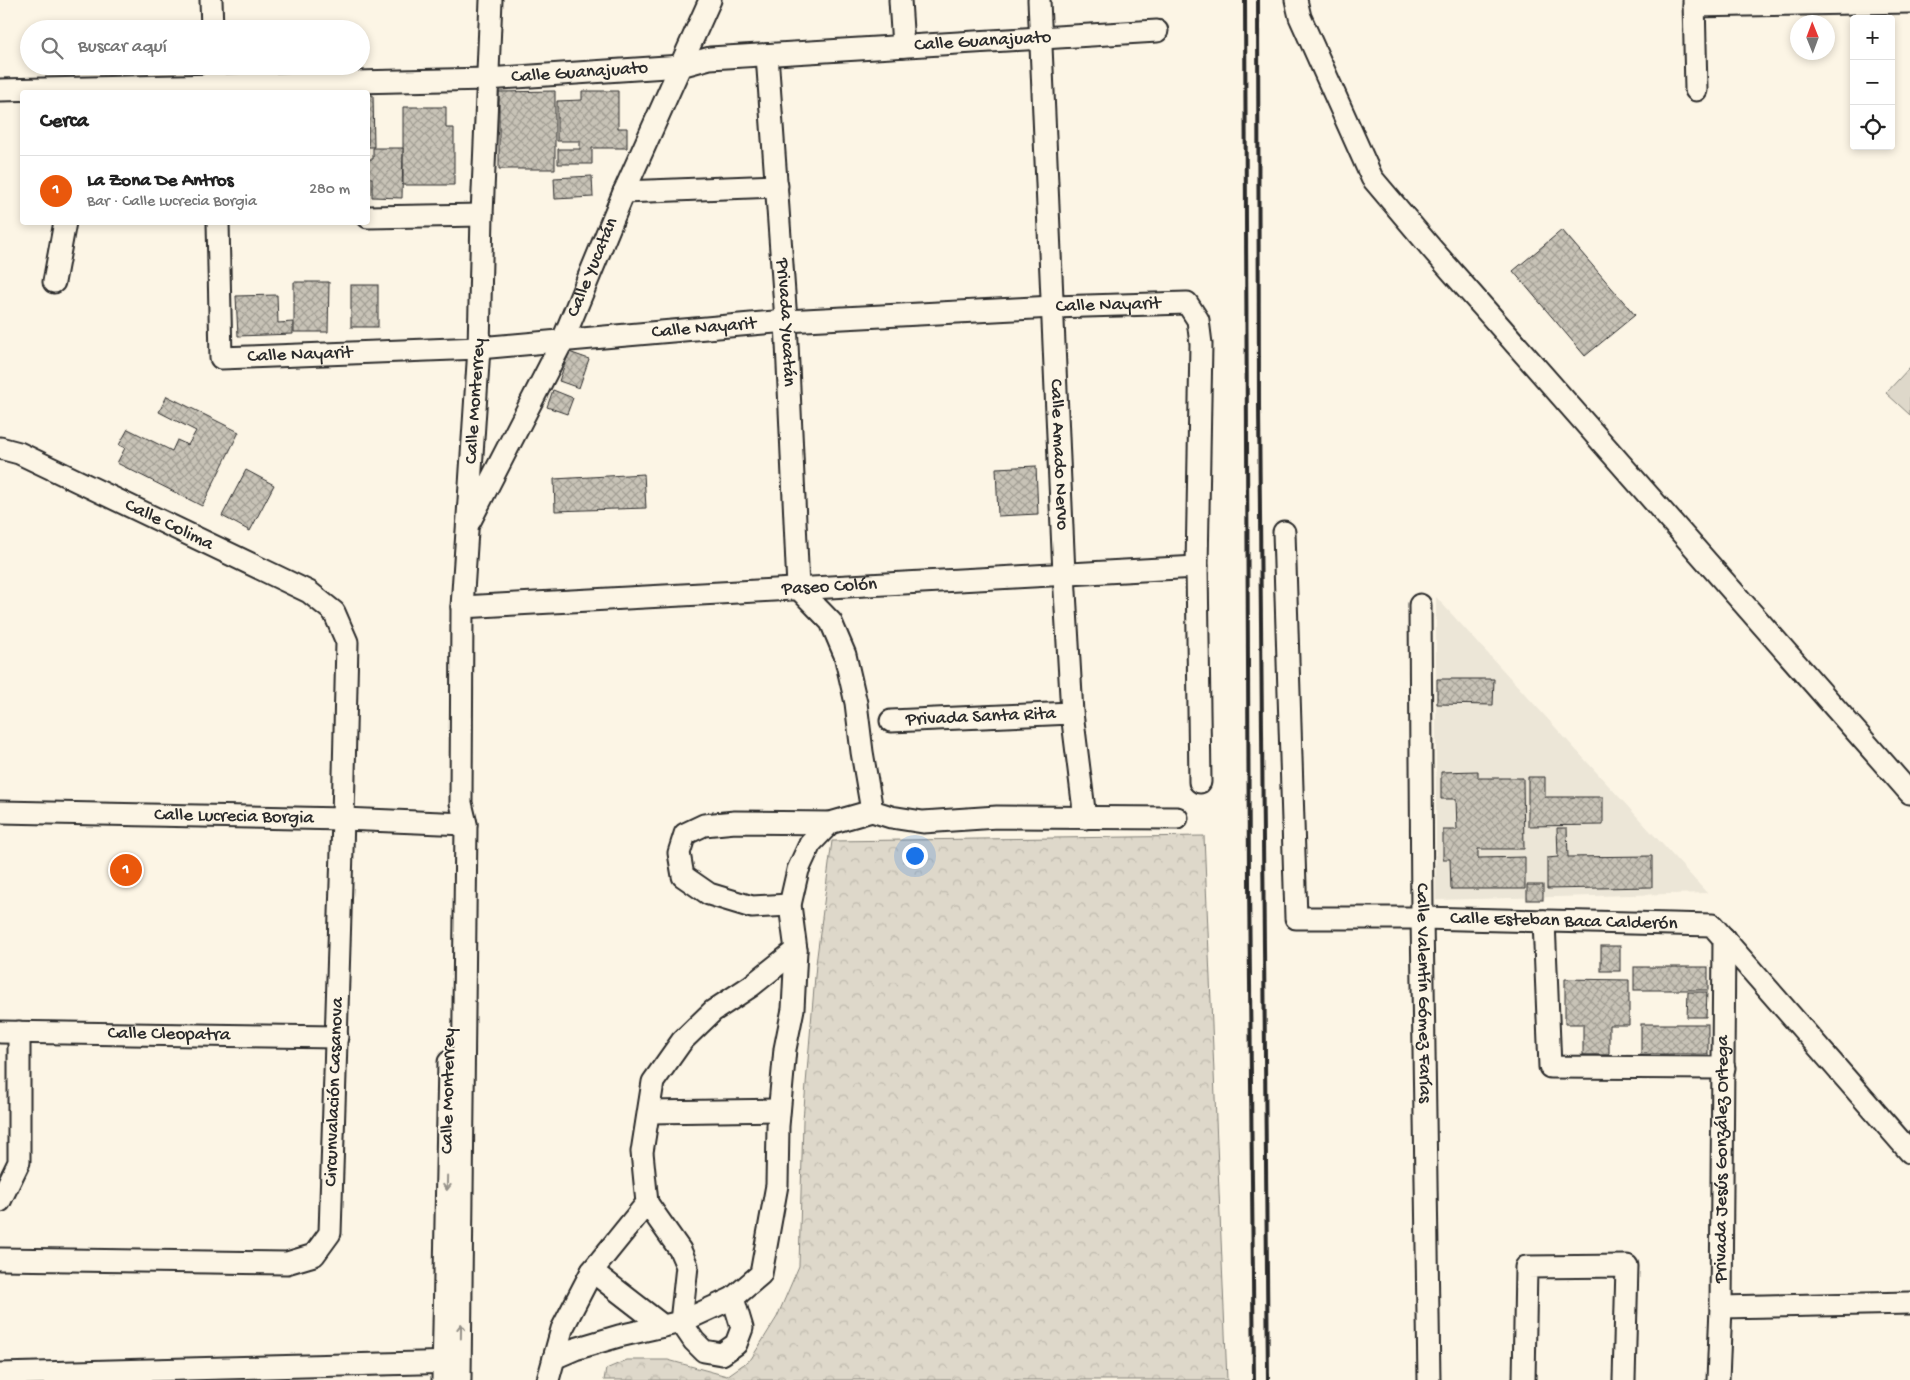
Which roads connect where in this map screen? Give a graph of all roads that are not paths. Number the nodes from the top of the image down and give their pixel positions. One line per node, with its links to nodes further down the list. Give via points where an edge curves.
1 (211, 0): 9 (street)
2 (491, 0): 15 (street, Calle Monterrey)
3 (710, 0): 14 (street, Calle Yucatán)
4 (900, 0): 12 (street)
5 (1039, 0): 11 (street, Calle Amado Nervo)
6 (1296, 0): 43 (street, via 1300,17 1372,178)
7 (1692, 2): 8 (street); 19 (street)
8 (1910, 2)
9 (212, 20)
10 (1157, 31): 11 (street, Calle Guanajuato)
11 (1041, 38): 12 (street, Calle Guanajuato); 27 (street, Calle Amado Nervo)
12 (903, 46): 13 (street, Calle Guanajuato)
13 (767, 55): 14 (street, Calle Guanajuato, via 710,58); 20 (street, Privada Yucatán)
14 (680, 66): 15 (street, Calle Guanajuato); 21 (street, Calle Yucatán)
15 (487, 79): 16 (street, Calle Guanajuato); 22 (street, Calle Monterrey)
16 (215, 81): 18 (street, Calle Guanajuato)
17 (0, 90): 18 (street, Calle Guanajuato)
18 (89, 90)
19 (1696, 90)
20 (777, 186): 21 (street); 28 (street, Privada Yucatán)
21 (624, 192): 29 (street, Calle Yucatán)
22 (482, 215): 23 (street); 30 (street, Calle Monterrey)
23 (370, 217)
24 (64, 225): 26 (street)
25 (218, 225): 30 (street, Calle Nayarit, via 221,358)
26 (54, 282)
27 (1052, 307): 28 (street, Calle Nayarit); 34 (street, Calle Nayarit, via 1187,303 1198,320 1201,344); 35 (street, Calle Amado Nervo)
28 (786, 321): 29 (street, Calle Nayarit); 36 (street, Privada Yucatán)
29 (562, 342): 30 (street, Calle Nayarit); 32 (street, Calle Yucatán)
30 (478, 348): 32 (street, Calle Monterrey)
31 (0, 448): 39 (street, Calle Colima, via 19,453 309,592)
32 (467, 528): 38 (street, Calle Monterrey)
33 (1284, 532): 52 (street, Calle Esteban Baca Calderón, via 1296,918)
34 (1197, 567): 35 (street, Paseo Colón); 42 (street)
35 (1064, 574): 36 (street, Paseo Colón); 40 (street, Calle Amado Nervo)
36 (798, 588): 38 (street, Paseo Colón); 44 (street, via 831,622 845,655 856,703)
37 (1420, 604): 52 (street, Calle Valentín Gómez Farías)
38 (462, 607): 50 (street, Calle Monterrey)
39 (334, 612): 48 (street, Circunvalación Casanova, via 348,642)
40 (1072, 713): 41 (street, Privada Santa Rita); 46 (street, Calle Amado Nervo)
41 (890, 721)
42 (1200, 782)
43 (1910, 793)
44 (872, 811): 46 (street, via 923,822 997,817); 49 (street)
45 (0, 812): 48 (street, Calle Lucrecia Borgia)
46 (1085, 818): 47 (street)
47 (1177, 818)
48 (344, 820): 50 (street, Calle Lucrecia Borgia); 57 (street, Circunvalación Casanova)
49 (830, 823): 51 (street, via 810,844 798,870); 51 (street, via 735,822 704,826 685,834 679,854 684,876 709,894 752,907)
50 (460, 824): 71 (street, Calle Monterrey)
51 (790, 906): 55 (street)
52 (1422, 918): 53 (street, Calle Esteban Baca Calderón); 75 (street, Calle Valentín Gómez Farías)
53 (1544, 922): 54 (street, Calle Esteban Baca Calderón); 58 (street, via 1550,1067)
54 (1718, 931): 58 (street, Privada Jesús González Ortega); 61 (street)
55 (796, 950): 59 (street, via 793,1009); 60 (street, via 713,1011 682,1041 653,1082)
56 (9, 1032): 57 (street, Calle Cleopatra); 62 (street, via 19,1162)
57 (337, 1037): 64 (street, Circunvalación Casanova, via 330,1233 314,1255 287,1263)
58 (1724, 1068): 68 (street, Privada Jesús González Ortega)
59 (779, 1110): 60 (street); 66 (street, via 778,1185 761,1274)
60 (648, 1112): 63 (street, via 642,1152)
61 (1910, 1152)
62 (0, 1201)
63 (646, 1204): 65 (street); 69 (street, via 680,1250 687,1266)
64 (0, 1259)
65 (592, 1271): 69 (street); 70 (street, via 562,1329)
66 (733, 1298): 69 (street); 69 (street, via 742,1328 736,1344 722,1354 704,1351)
67 (1910, 1304): 68 (street)
68 (1721, 1307): 78 (street, Privada Jesús González Ortega)
69 (672, 1324): 70 (street, via 575,1349)
70 (554, 1358): 74 (street)
71 (452, 1371): 72 (street)
72 (402, 1372): 73 (street)
73 (0, 1374)
74 (548, 1380)
75 (1429, 1380)
76 (1524, 1380): 77 (street, via 1526,1267 1627,1266)
77 (1624, 1380)
78 (1718, 1380)

